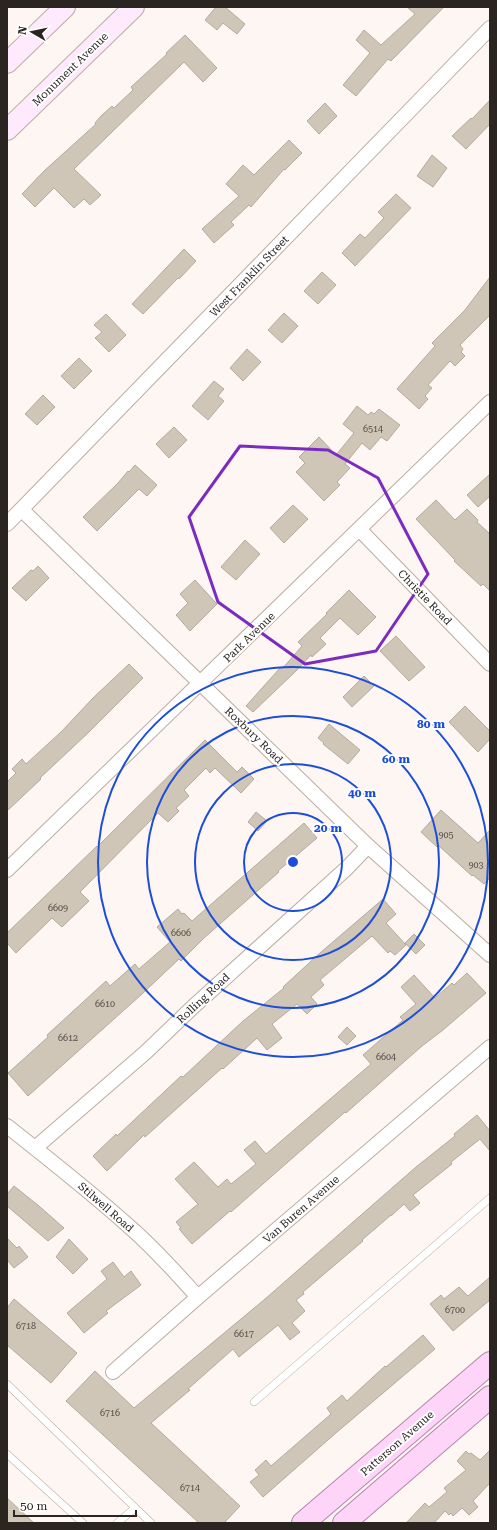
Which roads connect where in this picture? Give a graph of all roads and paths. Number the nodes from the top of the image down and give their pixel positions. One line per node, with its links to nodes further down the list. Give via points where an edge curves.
1 (65, 7): 4 (street)
2 (134, 7): 5 (street, Monument Avenue)
3 (490, 28): 7 (street, West Franklin Street)
4 (7, 63)
5 (7, 130)
6 (490, 402): 9 (street, Park Avenue)
7 (22, 510): 8 (street, West Franklin Street); 11 (street, Roxbury Road)
8 (7, 524)
9 (360, 530): 10 (street, Christie Road); 11 (street, Park Avenue)
10 (490, 664)
11 (201, 684): 12 (street, Roxbury Road); 13 (street, Park Avenue)
12 (368, 846): 14 (street, Roxbury Road); 17 (street, Rolling Road, via 348,868 146,1052)
13 (7, 870)
14 (490, 956)
15 (490, 1047): 19 (street, Van Buren Avenue)
16 (7, 1126): 17 (street, Stilwell Road)
17 (35, 1148): 19 (street, Stilwell Road, via 132,1229)
18 (490, 1198): 24 (lane)
19 (198, 1297): 21 (street, Van Buren Avenue)
20 (490, 1363): 30 (main road, Patterson Avenue)
21 (113, 1372)
22 (7, 1384): 26 (lane)
23 (490, 1397): 31 (main road)
24 (254, 1402)
25 (7, 1454): 27 (lane)
26 (135, 1508): 28 (lane); 29 (lane)
27 (83, 1523)
28 (117, 1523)
29 (151, 1523)
30 (303, 1523)
31 (344, 1523)

